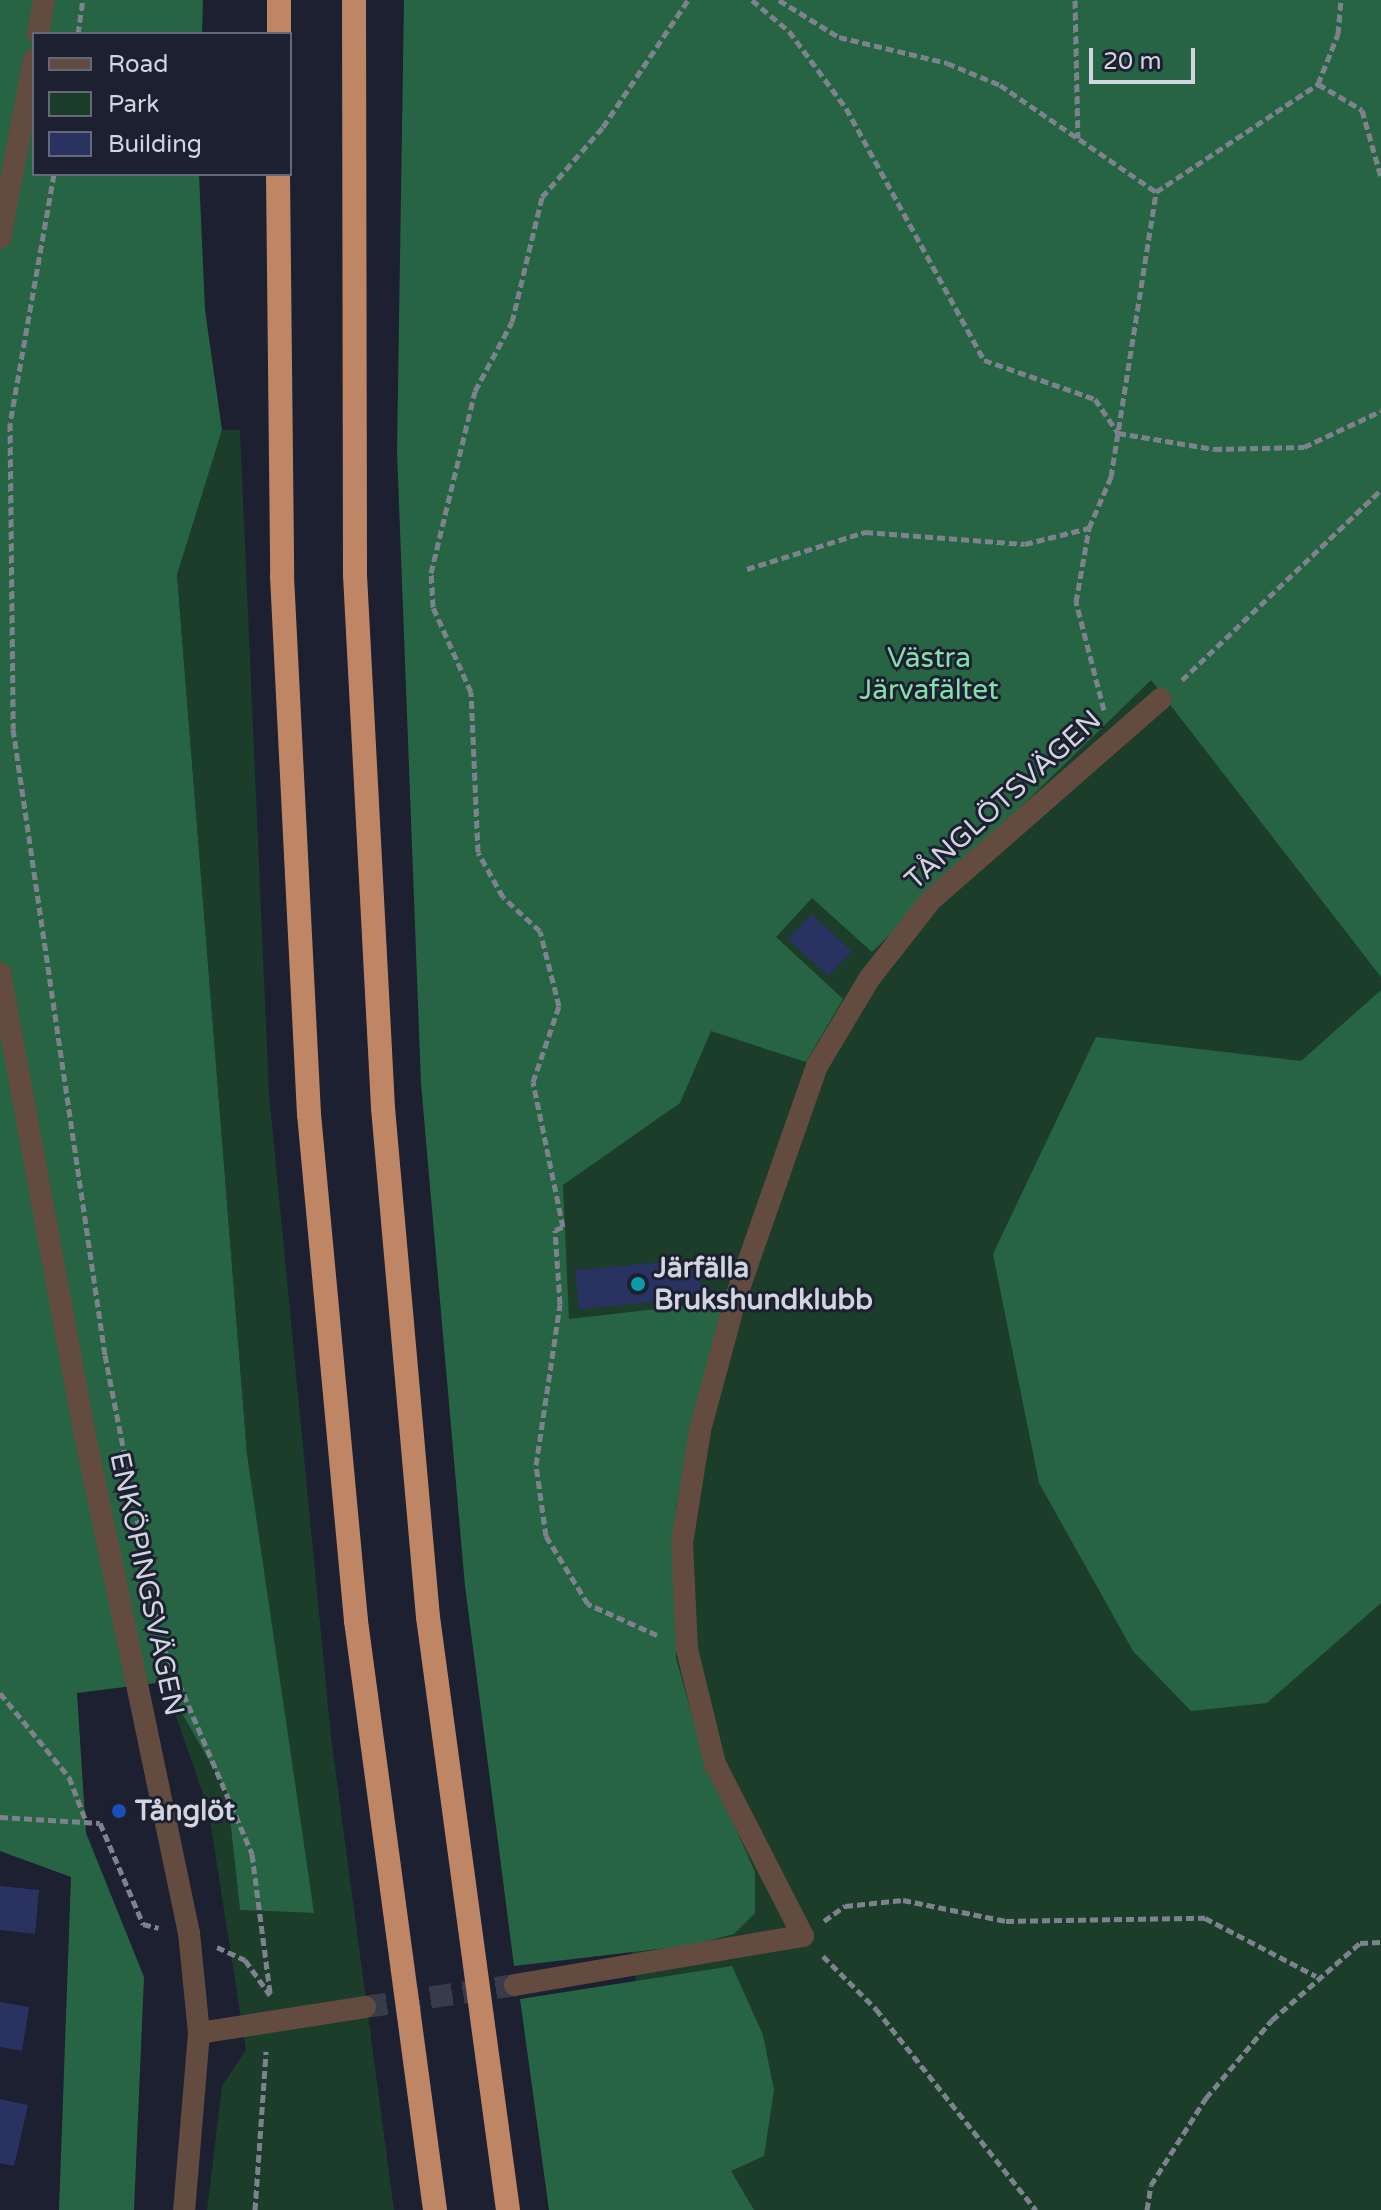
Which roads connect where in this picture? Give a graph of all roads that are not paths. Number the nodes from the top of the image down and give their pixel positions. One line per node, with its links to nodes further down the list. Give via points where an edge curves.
1 (44, 0): 4 (street)
2 (279, 0): 5 (highway)
3 (354, 0): 16 (highway, via 355,575 383,1108 428,1617)
4 (38, 32)
5 (279, 32)
6 (32, 70): 8 (street)
7 (278, 176): 15 (highway, via 282,576 309,1114 356,1621)
8 (0, 238)
9 (1161, 699): 11 (street, TÅNGLÖTSVÄGEN, via 931,900 821,1058 736,1297 700,1430 682,1543 687,1649 715,1764 803,1936)
10 (0, 973): 13 (street, ENKÖPINGSVÄGEN, via 84,1431 189,1933)
11 (515, 1985)
12 (365, 2007): 13 (street)
13 (199, 2033): 14 (street, ENKÖPINGSVÄGEN)
14 (184, 2210)
15 (435, 2210)
16 (508, 2210)

